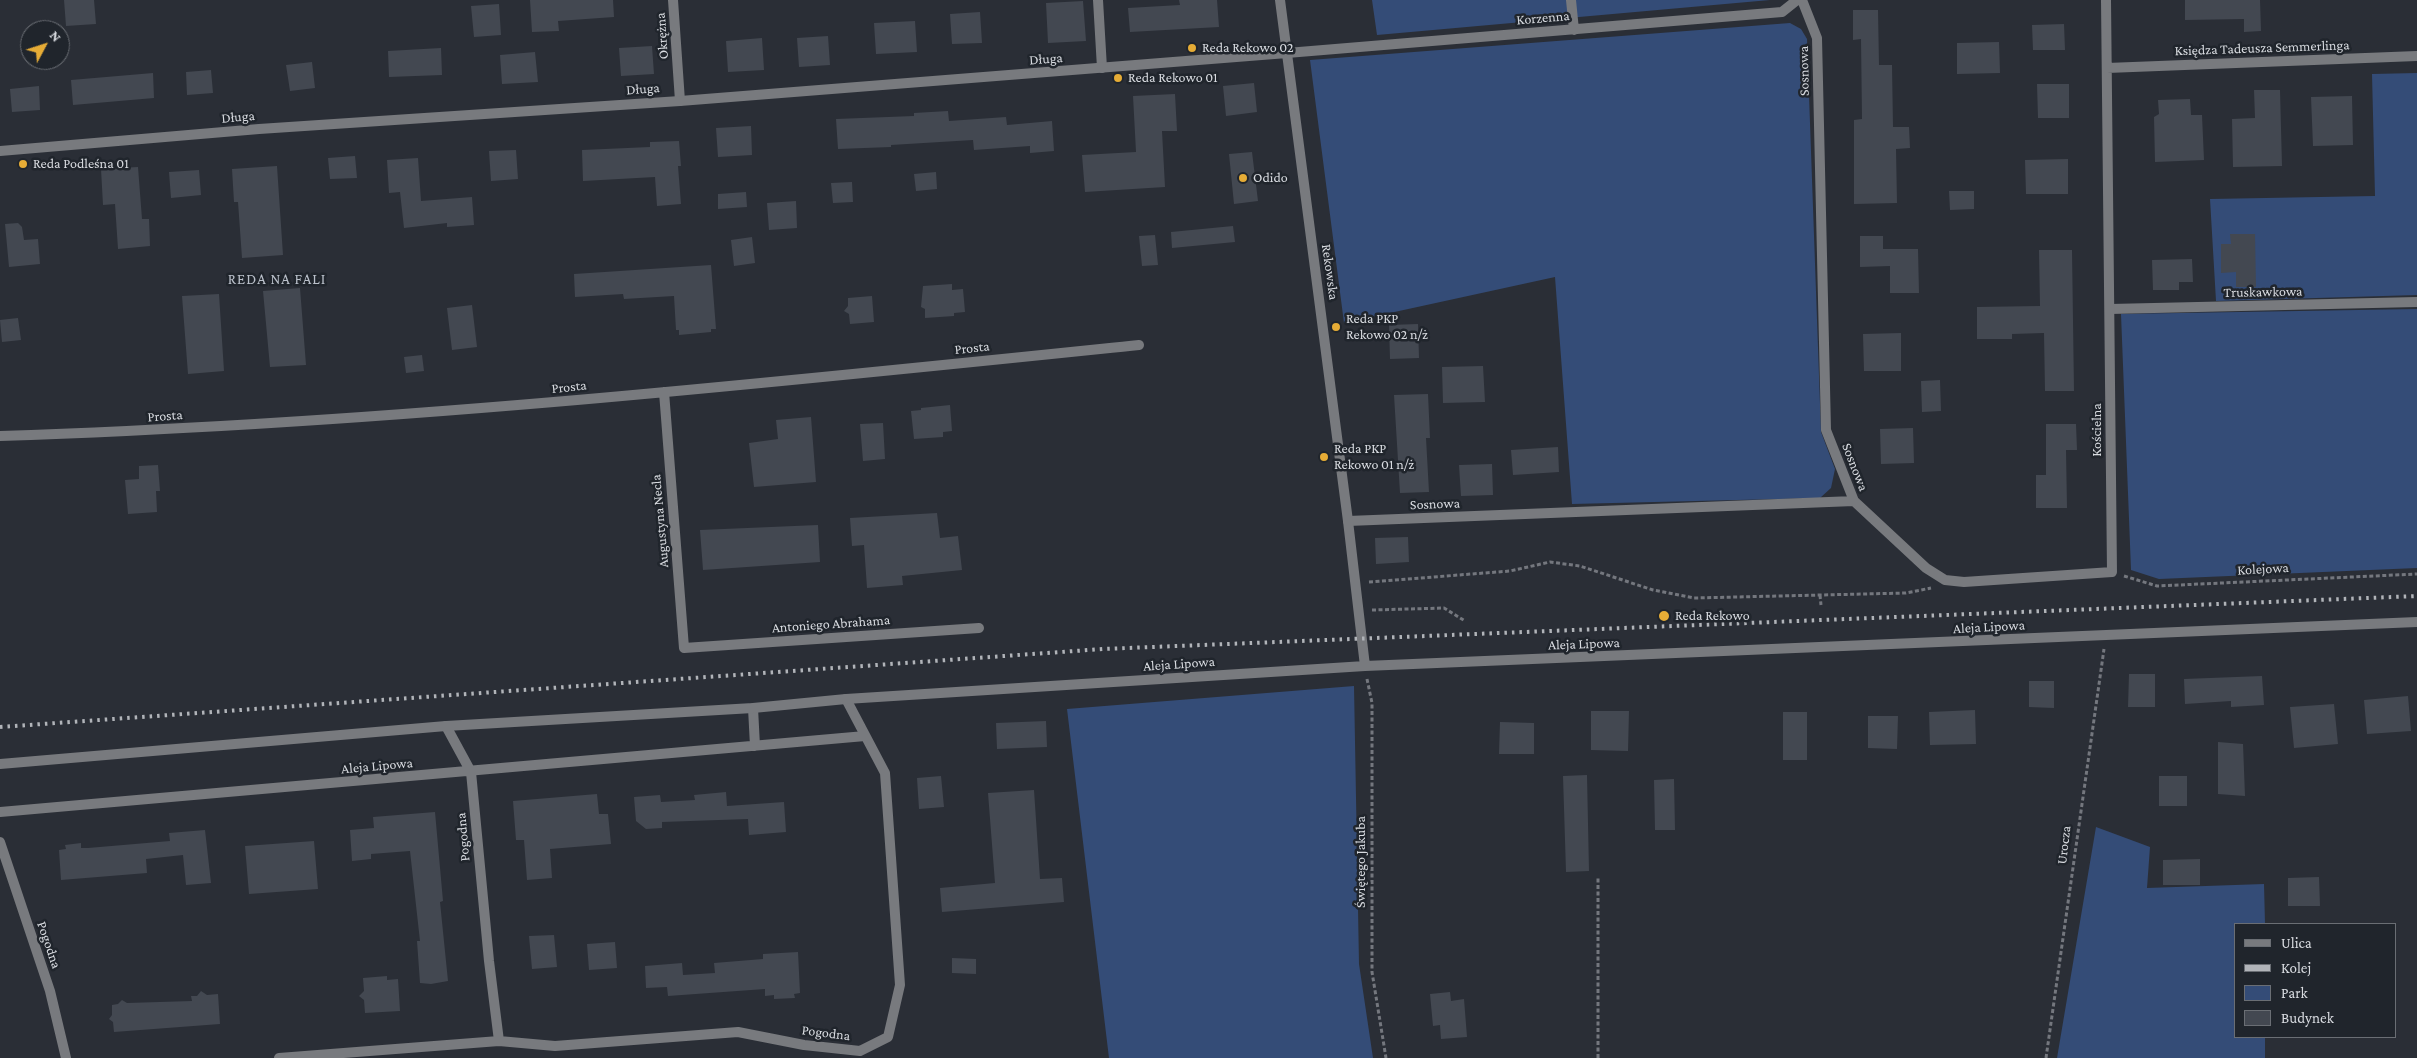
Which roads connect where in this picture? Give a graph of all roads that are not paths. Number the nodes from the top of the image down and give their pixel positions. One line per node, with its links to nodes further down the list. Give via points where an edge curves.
1 (673, 0): 13 (street, Okrężna)
2 (1098, 0): 11 (street)
3 (1280, 0): 9 (street, Rekowska)
4 (1571, 0): 8 (street)
5 (1797, 0): 8 (street, Korzenna, via 1782,12)
6 (1802, 0): 20 (street, Sosnowa, via 1817,38 1826,430)
7 (2106, 0): 12 (street, Kościelna)
8 (1574, 30): 9 (street, Korzenna)
9 (1287, 54): 11 (street, Długa); 21 (street, Rekowska)
10 (2417, 56): 12 (street, Księdza Tadeusza Semmerlinga)
11 (1102, 68): 13 (street, Długa)
12 (2108, 68): 16 (street, Kościelna)
13 (680, 100): 14 (street, Długa, via 259,129)
14 (0, 152)
15 (2417, 302): 16 (street, Truskawkowa)
16 (2110, 309): 20 (street, Kościelna, via 2112,572 1964,582 1945,580 1926,568)
17 (1139, 345): 18 (street, Prosta)
18 (664, 392): 19 (street, Prosta, via 471,410 138,432); 24 (street, Augustyna Necla)
19 (0, 436)
20 (1854, 501): 21 (street, Sosnowa)
21 (1348, 521): 25 (street, Rekowska)
22 (2417, 622): 25 (street, Aleja Lipowa)
23 (979, 628): 24 (street, Antoniego Abrahama)
24 (684, 648)
25 (1364, 666): 26 (street, Aleja Lipowa)
26 (846, 699): 27 (street, Aleja Lipowa); 29 (street, Pogodna)
27 (753, 708): 28 (street, Aleja Lipowa); 30 (street)
28 (446, 726): 31 (street, Aleja Lipowa); 32 (street, Pogodna)
29 (865, 736): 30 (street, Aleja Lipowa); 35 (street, Pogodna, via 885,773 886,783 900,985 888,1036 860,1051 804,1045 738,1032 555,1046)
30 (756, 746): 32 (street, Aleja Lipowa)
31 (0, 764)
32 (471, 772): 33 (street, Aleja Lipowa); 35 (street, Pogodna, via 488,961)
33 (0, 812)
34 (0, 842): 36 (street, Pogodna, via 50,991)
35 (499, 1041): 37 (street, Pogodna)
36 (66, 1058)
37 (279, 1058)

